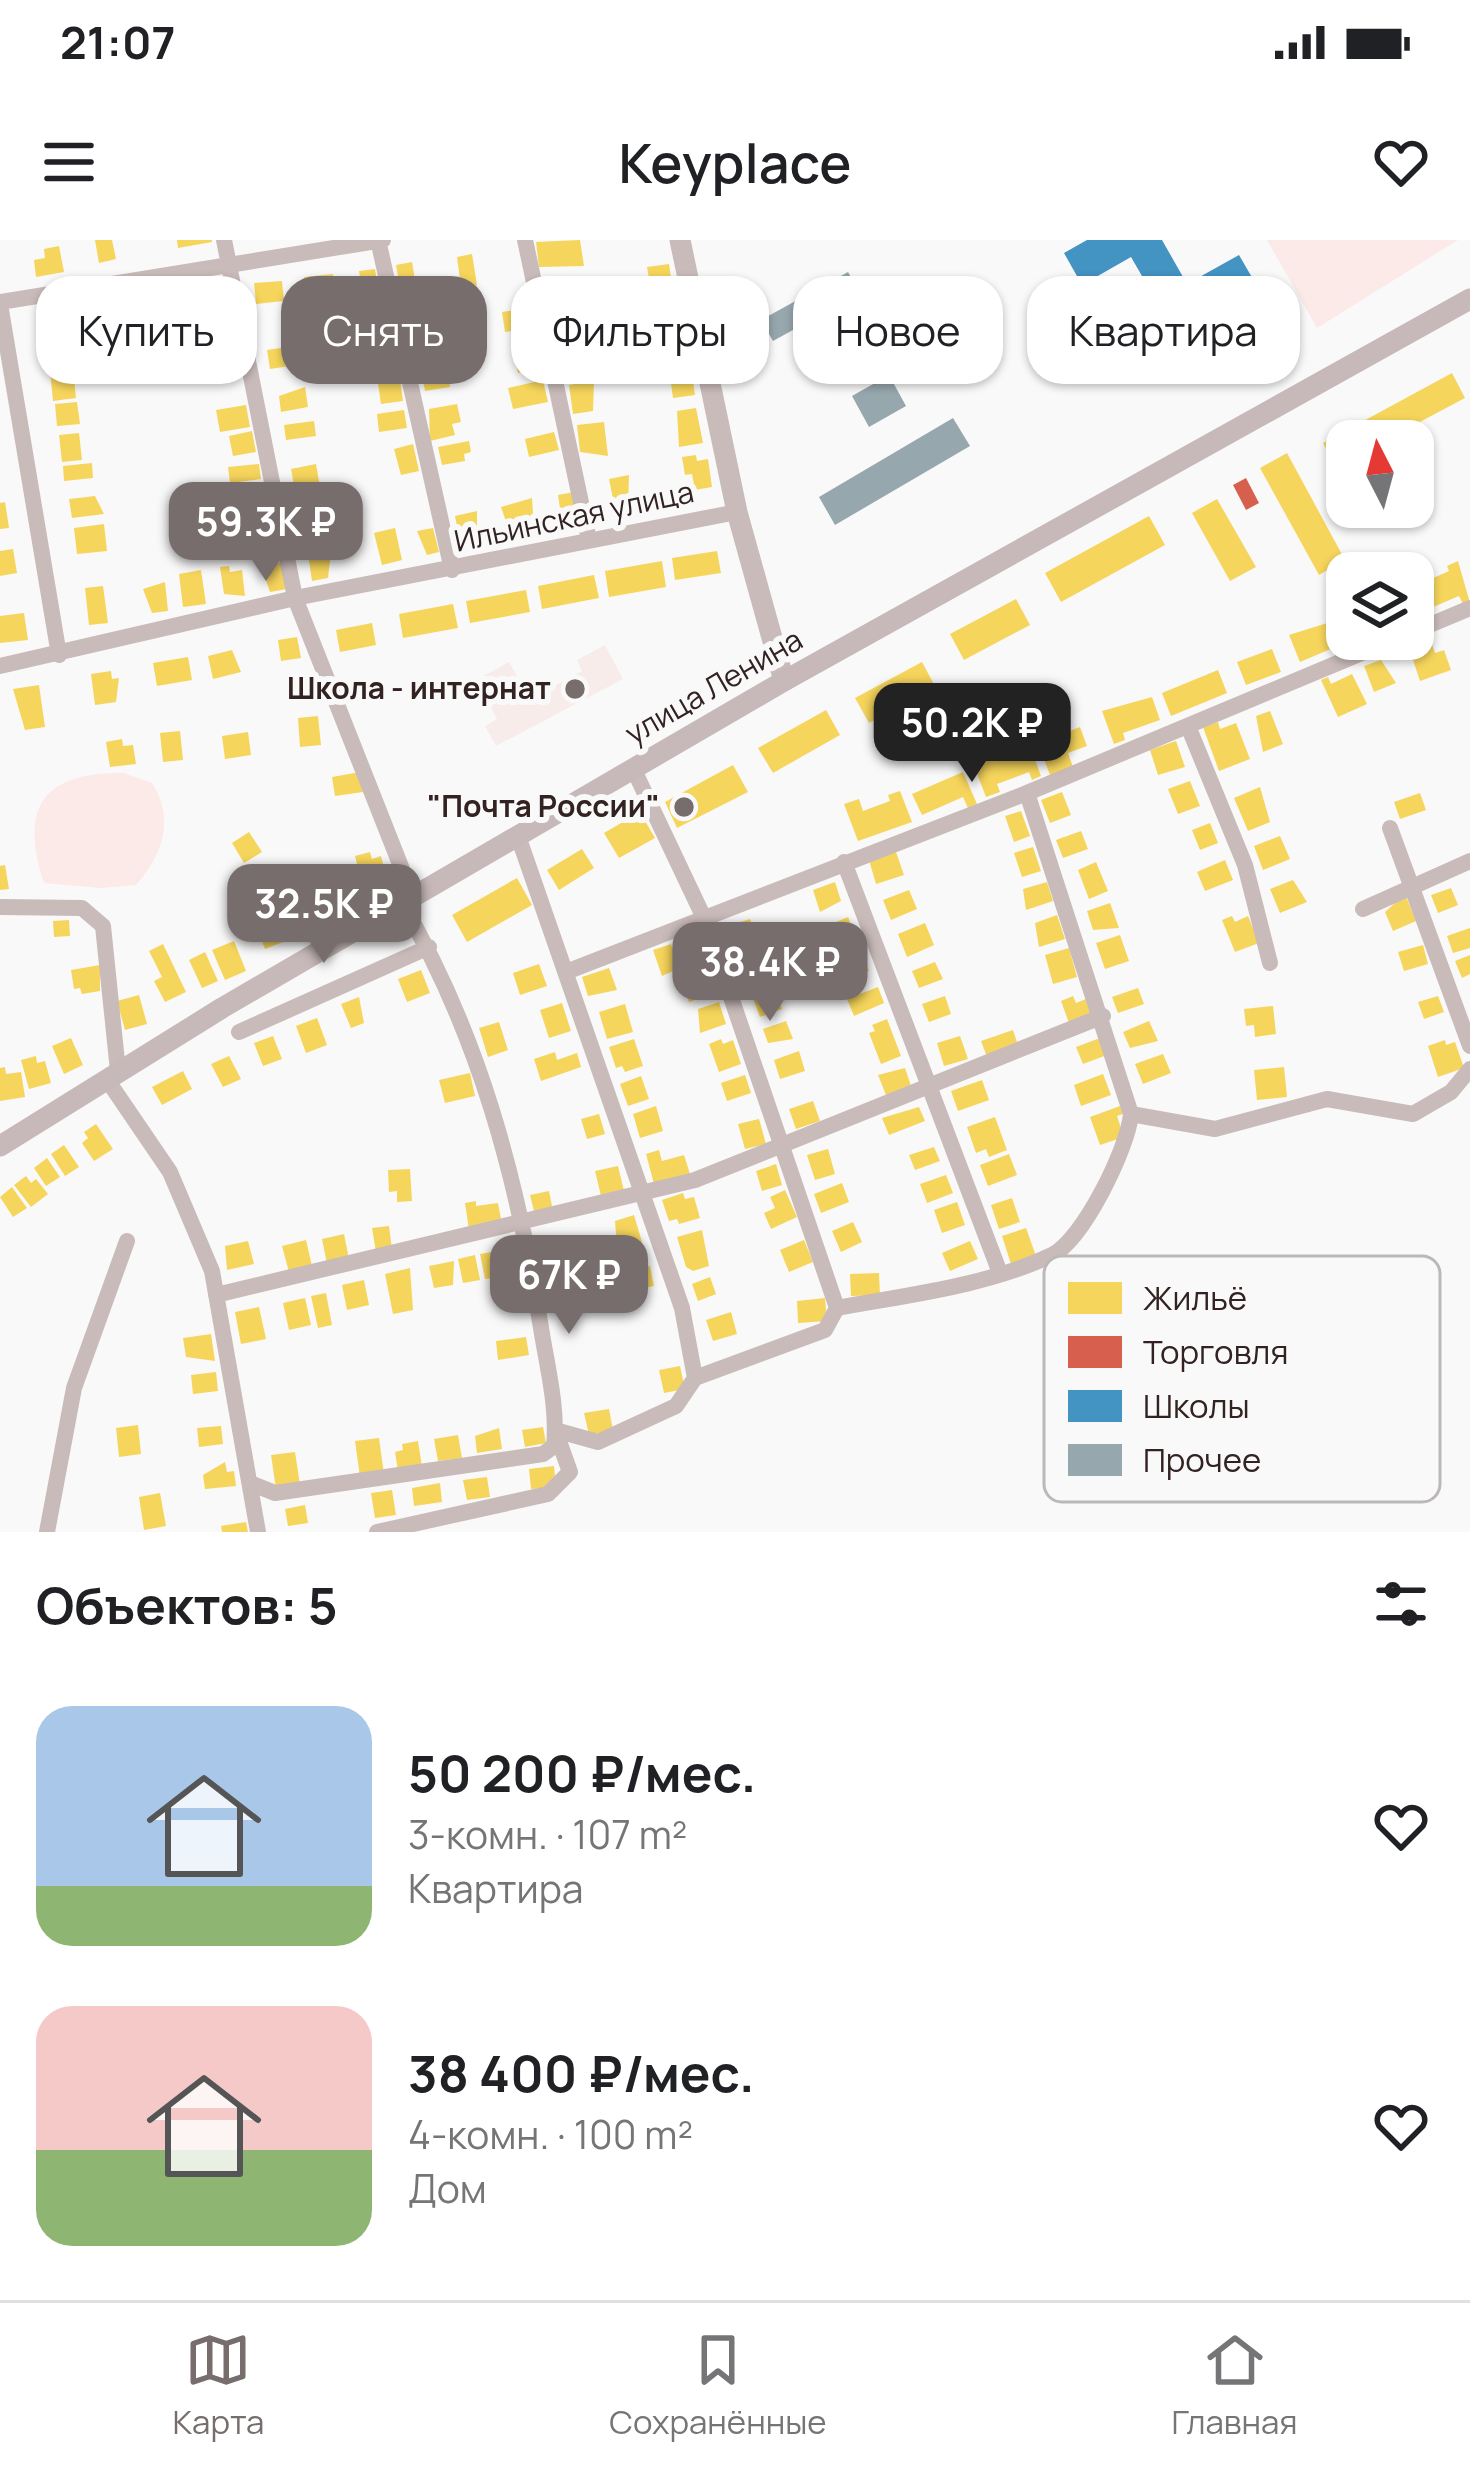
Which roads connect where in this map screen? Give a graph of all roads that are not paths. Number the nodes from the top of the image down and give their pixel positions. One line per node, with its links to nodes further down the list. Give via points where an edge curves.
1 (224, 240): 5 (street)
2 (380, 240): 5 (street); 10 (street)
3 (525, 240): 9 (street)
4 (680, 240): 8 (street)
5 (229, 261): 7 (street); 11 (street)
6 (1470, 299): 17 (main road, улица Ленина)
7 (0, 303): 14 (street)
8 (737, 512): 9 (street, Ильинская улица); 17 (street)
9 (589, 541): 10 (street, Ильинская улица)
10 (452, 570): 11 (street, Ильинская улица)
11 (296, 598): 14 (street, Ильинская улица); 26 (street)
12 (1470, 609): 13 (street)
13 (1434, 624)
14 (59, 655): 16 (street, Ильинская улица)
15 (1345, 660): 18 (street)
16 (0, 666)
17 (784, 681): 19 (main road, улица Ленина)
18 (1189, 726): 20 (street); 31 (street, via 1245,865)
19 (634, 768): 22 (main road, улица Ленина); 29 (street)
20 (1027, 793): 24 (street); 33 (street)
21 (1390, 828): 25 (street)
22 (518, 836): 26 (main road, улица Ленина); 32 (street)
23 (1470, 861): 25 (street)
24 (844, 862): 29 (street); 38 (street)
25 (1410, 887): 28 (street); 35 (street)
26 (407, 900): 30 (street); 37 (main road, улица Ленина)
27 (0, 907): 37 (street, via 82,908 103,926)
28 (1363, 909)
29 (704, 918): 32 (street); 40 (street)
30 (429, 947): 34 (street); 43 (street, via 485,1082)
31 (1270, 963)
32 (566, 972): 42 (street)
33 (1103, 1016): 38 (street); 39 (street)
34 (239, 1032)
35 (1470, 1046)
36 (1470, 1069): 39 (street, via 1451,1092 1413,1114 1327,1099 1215,1129)
37 (112, 1075): 41 (main road, улица Ленина); 48 (street, via 170,1172)
38 (931, 1086): 40 (street); 47 (street)
39 (1132, 1114): 45 (street, via 1111,1179)
40 (784, 1144): 42 (street, via 695,1180); 49 (street)
41 (0, 1146)
42 (643, 1191): 43 (street); 50 (street, via 682,1308)
43 (524, 1224): 48 (street); 51 (street)
44 (127, 1240): 53 (street, via 74,1388)
45 (1049, 1256)
46 (1044, 1258): 47 (street)
47 (1000, 1273): 49 (street)
48 (216, 1295): 52 (street)
49 (837, 1308): 50 (street, via 825,1330)
50 (695, 1378): 51 (street, via 676,1406 598,1442)
51 (555, 1430): 52 (street, via 554,1446 543,1454 274,1493); 55 (street, via 570,1472 548,1494)
52 (250, 1483): 54 (street)
53 (47, 1532)
54 (258, 1532)
55 (377, 1532)

